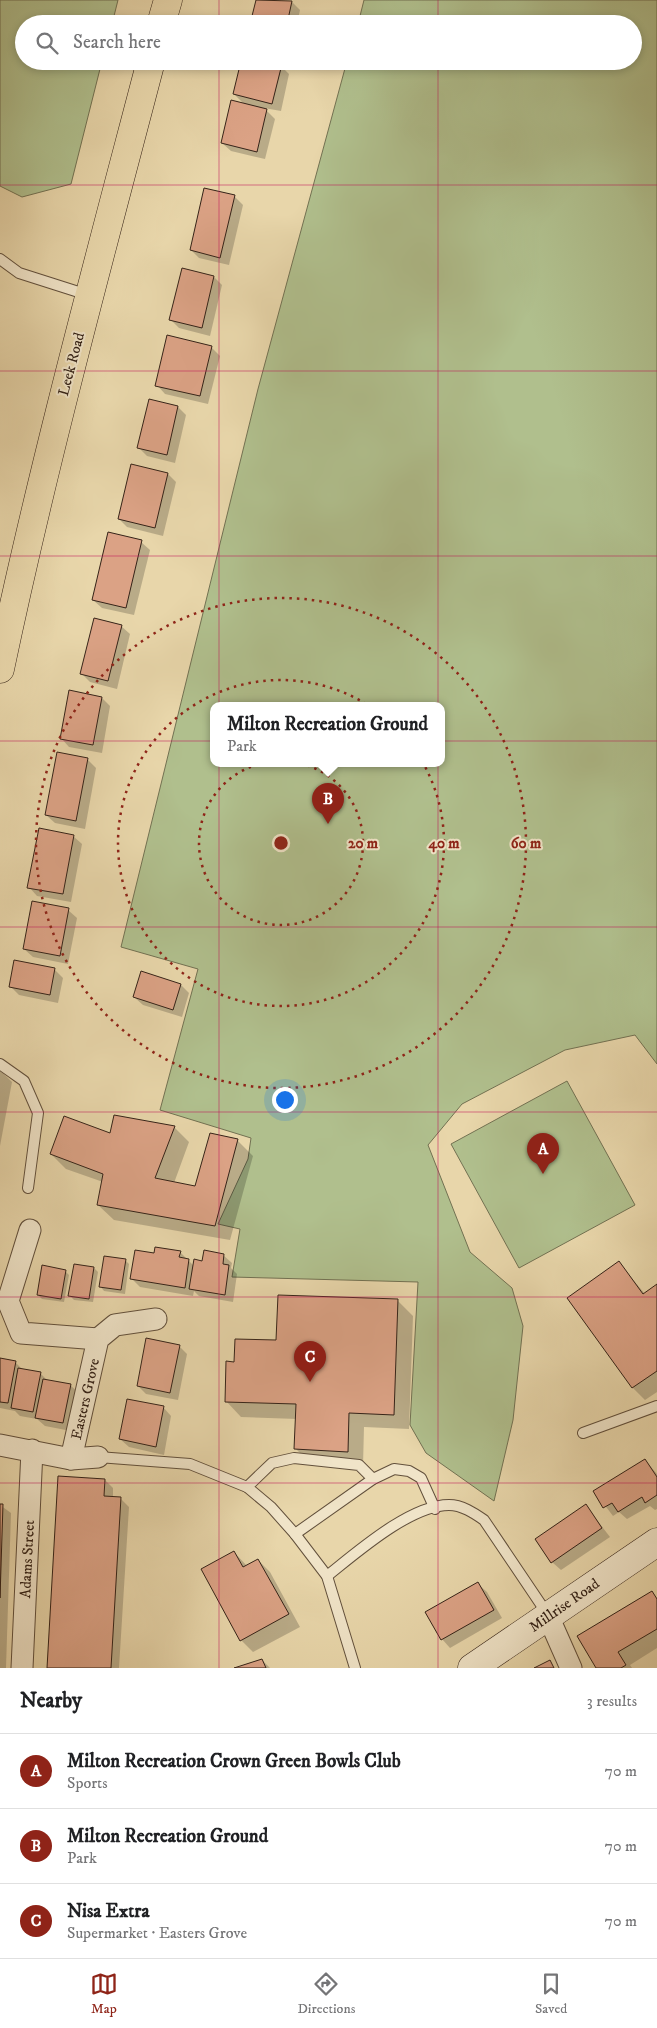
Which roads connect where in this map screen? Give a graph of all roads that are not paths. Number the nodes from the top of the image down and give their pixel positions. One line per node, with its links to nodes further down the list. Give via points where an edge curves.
1 (168, 0): 2 (main road)
2 (164, 15)
3 (149, 70): 5 (main road, Leek Road)
4 (0, 259): 5 (lane, via 19,273)
5 (89, 295): 6 (main road, Leek Road, via 25,548)
6 (0, 669)
7 (0, 1064): 8 (lane, via 24,1081 38,1113)
8 (28, 1188)
9 (30, 1230): 11 (street, Easters Grove, via 8,1301 21,1333)
10 (156, 1319): 11 (street, Easters Grove, via 115,1325)
11 (98, 1339): 17 (street, Easters Grove)
12 (657, 1406): 13 (lane)
13 (583, 1434)
14 (0, 1445): 15 (street)
15 (32, 1450): 17 (street); 25 (street, Adams Street)
16 (98, 1457): 17 (street); 19 (lane, via 190,1464)
17 (71, 1459)
18 (373, 1479): 19 (lane, via 359,1465 294,1458 272,1463); 20 (lane, via 394,1469 410,1471 421,1478); 21 (lane)
19 (247, 1487): 21 (lane, via 271,1507)
20 (435, 1509): 23 (lane, via 413,1514); 24 (lane, via 449,1505 470,1510 484,1520)
21 (295, 1534): 23 (lane)
22 (657, 1542): 24 (street, Millrise Road)
23 (327, 1576): 26 (lane)
24 (548, 1616): 27 (street, Millrise Road); 28 (street)
25 (22, 1668)
26 (355, 1668)
27 (472, 1668)
28 (571, 1668)

